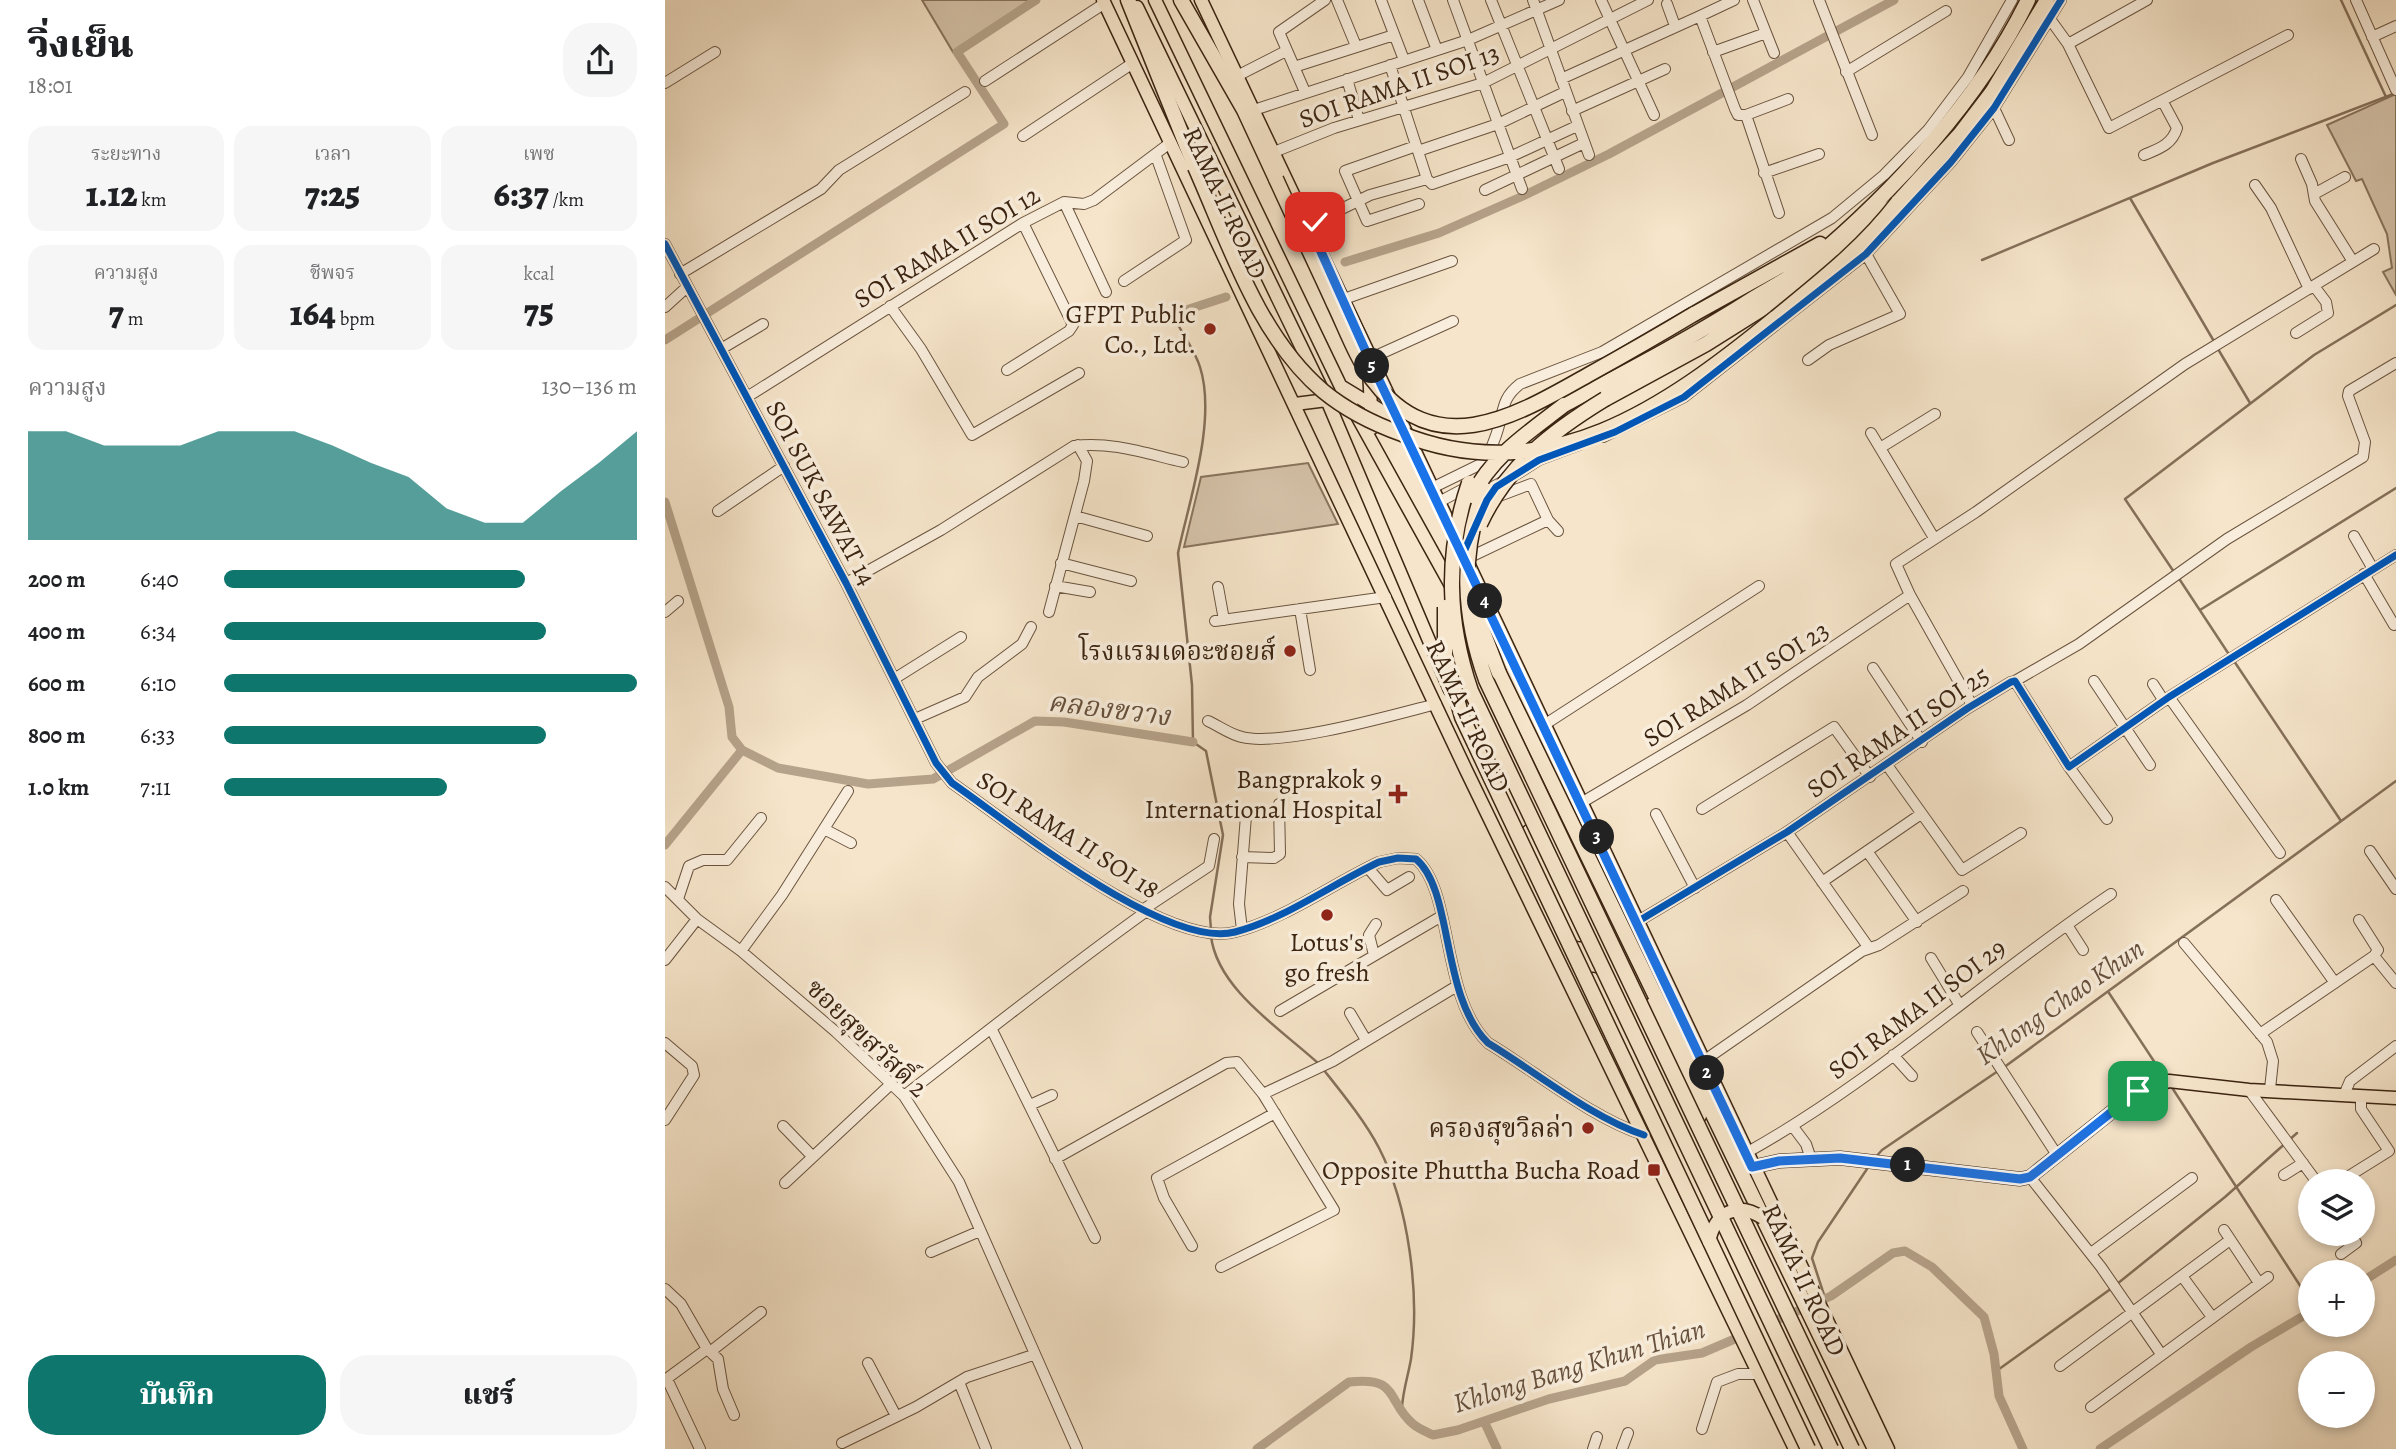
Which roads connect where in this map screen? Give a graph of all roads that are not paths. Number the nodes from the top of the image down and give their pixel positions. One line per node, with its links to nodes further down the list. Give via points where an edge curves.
1 (1128, 0): 105 (highway, bridge, via 1195,167 1268,323 1323,391 1357,415 1419,441 1455,450 1527,452 1605,432 1643,413 1725,359 1818,283 1879,227)
2 (1134, 0): 135 (main road, RAMA II ROAD)
3 (1156, 0): 133 (main road, RAMA II ROAD)
4 (1181, 0): 72 (highway)
5 (1325, 0): 46 (street, via 1280,29)
6 (1337, 0): 41 (street)
7 (1381, 0): 36 (street)
8 (1418, 0): 42 (street)
9 (1453, 0): 39 (street)
10 (1492, 0): 32 (street)
11 (1533, 0): 27 (street)
12 (1559, 0): 27 (street)
13 (1601, 0): 31 (street)
14 (1648, 0): 31 (street, SOI RAMA II SOI 13)
15 (1734, 0): 29 (street)
16 (1753, 0): 35 (street)
17 (1819, 0): 55 (street)
18 (2012, 0): 147 (street, via 1968,78 1928,130 1884,175 1832,218 1736,276 1602,352 1520,384 1502,404 1485,462)
19 (2028, 0): 110 (highway, via 1990,69 1946,126)
20 (2049, 0): 105 (highway, via 1985,102); 149 (street, via 1974,123 1929,177 1803,291 1652,404 1624,420 1533,453)
21 (2061, 0): 30 (street)
22 (2147, 0): 40 (street)
23 (2355, 0): 38 (street)
24 (1104, 1): 50 (main road, RAMA II ROAD); 60 (street)
25 (1203, 1): 56 (main road, RAMA II ROAD); 72 (highway)
26 (1667, 4): 33 (street)
27 (1537, 11): 32 (street); 43 (street)
28 (1947, 11): 55 (street)
29 (1700, 16): 33 (street); 47 (street)
30 (2050, 19): 40 (street); 71 (street)
31 (1610, 20): 43 (street, SOI RAMA II SOI 13); 44 (street)
32 (1501, 26): 39 (street); 52 (street)
33 (1675, 26): 44 (street)
34 (2396, 26): 38 (street)
35 (1766, 33): 47 (street); 48 (street)
36 (1394, 35): 41 (street); 49 (street)
37 (2288, 35): 68 (street)
38 (2372, 37): 63 (street)
39 (1468, 40): 42 (street); 62 (street)
40 (2068, 44): 68 (street, via 2109,128)
41 (1356, 46): 53 (street)
42 (1437, 50): 49 (street)
43 (1552, 50): 52 (street, SOI RAMA II SOI 13); 58 (street)
44 (1624, 50): 58 (street); 59 (street)
45 (715, 51): 61 (street)
46 (1286, 51): 53 (street); 56 (street)
47 (1713, 52): 75 (street, via 1738,115)
48 (1774, 52)
49 (1404, 60): 51 (street)
50 (1133, 63): 80 (street); 83 (main road, RAMA II ROAD)
51 (1390, 65): 57 (street); 70 (street)
52 (1518, 66): 62 (street, SOI RAMA II SOI 13); 69 (street)
53 (1294, 67): 65 (street)
54 (1665, 69): 59 (street)
55 (1846, 72): 79 (street)
56 (1237, 76): 72 (main road, RAMA II ROAD)
57 (1347, 79): 65 (street); 76 (street)
58 (1561, 79): 66 (street)
59 (1638, 80): 73 (street); 74 (street)
60 (985, 81)
61 (665, 83)
62 (1483, 83): 70 (street, SOI RAMA II SOI 13); 77 (street)
63 (2396, 90)
64 (965, 92): 116 (street, via 839,170 821,189)
65 (1305, 92): 72 (street)
66 (1566, 92): 69 (street); 73 (street)
67 (1787, 99): 75 (street)
68 (2163, 102): 89 (street, via 2177,128 2175,135 2165,146)
69 (1536, 106): 77 (street); 81 (street)
70 (1404, 108): 76 (street, SOI RAMA II SOI 13); 85 (street)
71 (1994, 108): 82 (street); 113 (street)
72 (1249, 110): 86 (main road, RAMA II ROAD); 110 (highway, bridge, via 1276,179 1372,379 1392,401 1422,419 1460,428 1503,420)
73 (1572, 111): 78 (street)
74 (1654, 115)
75 (1746, 115): 95 (street)
76 (1359, 120): 86 (street, SOI RAMA II SOI 13)
77 (1498, 124): 85 (street); 91 (street)
78 (1577, 126): 81 (street); 84 (street)
79 (1872, 135)
80 (1023, 136)
81 (1548, 139): 91 (street); 92 (street)
82 (2009, 140)
83 (1170, 143): 90 (street, SOI RAMA II SOI 12); 136 (main road, RAMA II ROAD)
84 (1584, 143): 88 (street); 92 (street)
85 (1417, 148): 98 (street); 103 (street, via 1346,169)
86 (1274, 152): 109 (main road, RAMA II ROAD)
87 (1819, 154): 95 (street)
88 (1589, 155)
89 (2144, 155)
90 (1156, 156): 104 (street, SOI RAMA II SOI 12, via 1094,200); 117 (street, via 1186,240)
91 (1510, 157): 96 (street); 98 (street, via 1432,184)
92 (1555, 157): 94 (street); 96 (street)
93 (2301, 159): 102 (street)
94 (1559, 169)
95 (1764, 173): 107 (street)
96 (1517, 175): 100 (street); 101 (street)
97 (2345, 177): 102 (street)
98 (1427, 179): 103 (street)
99 (2255, 185): 119 (street)
100 (1522, 189)
101 (1485, 190)
102 (2314, 194): 114 (street)
103 (1359, 200): 106 (street, via 1370,222); 109 (street)
104 (1064, 202): 108 (street, SOI RAMA II SOI 12); 120 (street)
105 (1898, 202): 273 (highway, bridge, via 1768,305 1550,434 1521,461 1490,503 1470,559 1471,628 1485,672)
106 (1419, 204)
107 (1779, 212)
108 (1023, 223): 122 (street, SOI RAMA II SOI 12); 131 (street, via 1073,325)
109 (1309, 225): 121 (main road, RAMA II ROAD)
110 (1842, 231): 280 (highway, bridge, via 1806,265 1717,322 1564,405 1499,456 1483,474 1455,532 1444,578 1443,604 1456,672 1529,832 1631,1033)
111 (665, 244): 116 (street, SOI SUK SAWAT 14)
112 (2374, 249): 114 (street)
113 (1866, 254): 129 (street, via 1899,314 1829,345); 148 (street, via 1684,397 1615,432 1539,460)
114 (2352, 260): 119 (street)
115 (1452, 261): 121 (street)
116 (680, 274): 118 (street, SOI SUK SAWAT 14)
117 (1124, 281)
118 (687, 287): 123 (street); 127 (street, SOI SUK SAWAT 14)
119 (2311, 287): 126 (street, via 2326,302 2328,313); 157 (street, via 2103,421)
120 (1106, 292)
121 (1344, 299): 128 (main road, RAMA II ROAD)
122 (890, 306): 132 (street, via 972,435); 134 (street, SOI RAMA II SOI 12)
123 (665, 307)
124 (1453, 321): 128 (street)
125 (763, 324): 127 (street)
126 (2296, 333)
127 (721, 349): 134 (street, SOI SUK SAWAT 14)
128 (1369, 359): 137 (main road); 139 (main road, RAMA II ROAD)
129 (1808, 360)
130 (2396, 363): 180 (street, SOI RAMA II SOI 25, via 2349,391 2364,442 2363,457 2227,539 2080,644)
131 (1007, 370)
132 (1079, 373)
133 (1341, 387): 137 (main road); 141 (main road, RAMA II ROAD)
134 (747, 397): 145 (street, SOI SUK SAWAT 14)
135 (1327, 400): 136 (main road); 280 (main road, RAMA II ROAD, via 1441,672)
136 (1295, 404): 169 (main road, RAMA II ROAD)
137 (1370, 404): 139 (main road); 141 (main road)
138 (1935, 414): 143 (street)
139 (1399, 421): 147 (main road, RAMA II ROAD)
140 (1871, 433): 143 (street)
141 (1373, 444): 273 (main road, RAMA II ROAD, via 1499,677)
142 (1079, 445): 144 (street, via 1110,445); 151 (street, via 1087,461); 163 (street)
143 (1880, 448): 157 (street)
144 (1183, 462)
145 (784, 466): 150 (street); 163 (street, SOI SUK SAWAT 14)
146 (1469, 483): 159 (highway, bridge)
147 (1432, 488): 149 (main road, RAMA II ROAD)
148 (1485, 495): 149 (street); 152 (street, via 1531,484); 156 (highway, bridge); 159 (street)
149 (1442, 508): 159 (main road, RAMA II ROAD)
150 (718, 511)
151 (1075, 516): 154 (street); 160 (street)
152 (1548, 520): 153 (street); 159 (street)
153 (1558, 531)
154 (1147, 536)
155 (2354, 536): 161 (street)
156 (1469, 538): 288 (highway, bridge, via 1473,601 1494,663); 330 (highway, bridge, via 1466,585 1470,627 1494,701)
157 (1934, 538): 168 (street, via 1896,564)
158 (2396, 555): 161 (street)
159 (1460, 556): 188 (main road, RAMA II ROAD); 293 (highway, bridge, via 1444,643 1459,708); 329 (highway, bridge, via 1455,634 1478,709)
160 (1061, 563): 162 (street); 164 (street)
161 (2369, 571): 174 (street); 183 (street)
162 (1131, 581)
163 (846, 583): 179 (street, SOI SUK SAWAT 14)
164 (1055, 586): 167 (street); 172 (street)
165 (1759, 586): 188 (street)
166 (1219, 587): 171 (street, via 1220,621)
167 (1090, 592)
168 (1910, 595): 185 (street); 197 (street, SOI RAMA II SOI 23, via 1747,705)
169 (1386, 597): 171 (street); 184 (main road, RAMA II ROAD)
170 (678, 601): 173 (street)
171 (1300, 609): 178 (street)
172 (1049, 611)
173 (665, 612)
174 (2394, 625)
175 (1031, 627): 186 (street, via 1022,644 978,677 965,697)
176 (961, 637): 179 (street)
177 (1873, 668): 190 (street)
178 (1310, 670)
179 (894, 679): 186 (street, SOI SUK SAWAT 14)
180 (2015, 681): 185 (street, SOI RAMA II SOI 25); 194 (street, SOI RAMA II SOI 25)
181 (2094, 681): 189 (street)
182 (2153, 684): 183 (street)
183 (2167, 699): 189 (street); 212 (street)
184 (1436, 704): 187 (street, via 1267,738 1243,738); 270 (main road, RAMA II ROAD)
185 (1972, 705): 190 (street, SOI RAMA II SOI 25)
186 (915, 719): 191 (street, SOI SUK SAWAT 14)
187 (1208, 721)
188 (1544, 726): 197 (main road, RAMA II ROAD)
189 (2125, 727): 193 (street); 194 (street)
190 (1923, 742): 192 (street, SOI RAMA II SOI 25)
191 (936, 763): 224 (street, SOI RAMA II SOI 18, via 952,783)
192 (1887, 765): 195 (street, SOI RAMA II SOI 25); 201 (street)
193 (2150, 765)
194 (2069, 767): 204 (street, SOI RAMA II SOI 25)
195 (1870, 777): 199 (street, via 1835,727); 206 (street, SOI RAMA II SOI 25)
196 (848, 791): 205 (street)
197 (1581, 803): 228 (main road, RAMA II ROAD)
198 (1279, 804): 213 (street, via 1280,854 1274,858)
199 (1702, 809)
200 (1656, 814): 219 (street)
201 (1921, 814): 207 (street, via 1962,870); 210 (street)
202 (1246, 816): 213 (street)
203 (761, 818): 222 (street, via 727,860 703,860 689,866)
204 (2107, 819)
205 (824, 830): 209 (street); 236 (street)
206 (1787, 832): 216 (street); 219 (street, SOI RAMA II SOI 25)
207 (2021, 833)
208 (1214, 839): 224 (street, via 1209,866)
209 (851, 843)
210 (1867, 851): 216 (street); 229 (street)
211 (2371, 852): 217 (street)
212 (2280, 853)
213 (1243, 857): 232 (street)
214 (1368, 868): 215 (street, via 1387,890); 225 (street, SOI RAMA II SOI 18, via 1416,859 1430,880); 232 (street, SOI RAMA II SOI 18)
215 (1409, 877)
216 (1822, 882): 234 (street)
217 (2394, 883)
218 (665, 887): 222 (street, ซอยสุขสวัสดิ์ 2)
219 (1695, 888): 228 (street, SOI RAMA II SOI 25)
220 (1963, 891): 229 (street)
221 (2111, 894): 231 (street, SOI RAMA II SOI 29)
222 (678, 899): 226 (street, ซอยสุขสวัสดิ์ 2)
223 (2276, 900): 241 (street)
224 (1142, 912): 232 (street, SOI RAMA II SOI 18, via 1200,931 1224,934); 247 (street)
225 (1440, 917): 237 (street); 243 (street, SOI RAMA II SOI 18)
226 (697, 919): 236 (street, ซอยสุขสวัสดิ์ 2); 240 (street)
227 (2359, 920): 238 (street, via 2378,950)
228 (1637, 922): 254 (main road, RAMA II ROAD)
229 (1917, 922): 234 (street)
230 (1376, 925): 237 (street, via 1369,935)
231 (2067, 925): 235 (street); 244 (street, SOI RAMA II SOI 29)
232 (1242, 930)
233 (2184, 943): 249 (street)
234 (1868, 948): 254 (street)
235 (2083, 950)
236 (741, 951): 256 (street, ซอยสุขสวัสดิ์ 2)
237 (1374, 955): 245 (street)
238 (2374, 956): 241 (street); 242 (street)
239 (1931, 958): 244 (street)
240 (665, 960)
241 (2335, 983): 249 (street)
242 (2396, 983)
243 (1457, 986): 250 (street); 270 (street, SOI RAMA II SOI 18, via 1471,1021 1488,1043 1589,1107)
244 (1959, 1004): 253 (street, SOI RAMA II SOI 29)
245 (1280, 1011)
246 (1350, 1013): 250 (street)
247 (992, 1030): 262 (street); 265 (street)
248 (1977, 1032): 274 (street)
249 (2260, 1034): 257 (street, via 2273,1061)
250 (1366, 1040): 259 (street)
251 (665, 1043): 267 (street, via 692,1066 694,1075)
252 (2396, 1046): 261 (street, via 2350,1080)
253 (1893, 1055): 255 (street); 269 (street, SOI RAMA II SOI 29)
254 (1702, 1062): 272 (main road, RAMA II ROAD)
255 (1912, 1076)
256 (891, 1084): 262 (street, ซอยสุขสวัสดิ์ 2); 275 (street)
257 (2270, 1089): 258 (main road); 261 (main road)
258 (2249, 1090): 274 (main road, via 2164,1082 2138,1091); 279 (street)
259 (1263, 1094): 266 (street); 276 (street, via 1237,1062 1231,1061)
260 (1052, 1095): 265 (street)
261 (2344, 1095): 263 (main road)
262 (904, 1096): 290 (street, ซอยสุขสวัสดิ์ 2, via 959,1182)
263 (2361, 1096): 264 (main road); 271 (street, via 2361,1109)
264 (2396, 1098)
265 (1030, 1105): 276 (street)
266 (1275, 1113): 294 (street, via 1157,1178); 299 (street, via 1334,1210)
267 (665, 1120)
268 (783, 1126): 275 (street)
269 (1794, 1128): 272 (street, SOI RAMA II SOI 29); 277 (street)
270 (1644, 1135): 310 (main road, RAMA II ROAD)
271 (2389, 1151): 278 (street); 283 (street)
272 (1746, 1153): 281 (main road, RAMA II ROAD)
273 (1717, 1154): 320 (highway, RAMA II ROAD, bridge, via 1808,1346)
274 (2057, 1155): 285 (main road)
275 (813, 1157): 287 (street)
276 (1055, 1159): 291 (street)
277 (1811, 1159): 281 (main road); 285 (main road, via 1886,1162 2004,1179)
278 (2396, 1161)
279 (2303, 1163): 282 (street); 284 (street)
280 (1683, 1165): 328 (highway, RAMA II ROAD)
281 (1752, 1167): 331 (main road, RAMA II ROAD)
282 (2307, 1169)
283 (2360, 1169)
284 (2284, 1175)
285 (2030, 1177): 297 (street)
286 (2192, 1178): 297 (street)
287 (785, 1183)
288 (1763, 1218): 293 (main road, bridge, via 1745,1209 1728,1211 1715,1222); 320 (highway)
289 (2224, 1230): 292 (street)
290 (980, 1231): 296 (street); 307 (street, ซอยสุขสวัสดิ์ 2)
291 (1095, 1238)
292 (2230, 1240): 300 (street); 304 (street, via 2264,1280)
293 (1709, 1242): 327 (highway, bridge)
294 (1192, 1246)
295 (2352, 1246): 298 (street)
296 (931, 1252)
297 (2091, 1253): 302 (street)
298 (2341, 1254)
299 (1221, 1267)
300 (2182, 1276): 302 (street); 304 (street)
301 (665, 1289): 305 (street, via 681,1304)
302 (2132, 1311): 306 (street); 309 (street)
303 (761, 1312): 305 (street)
304 (2212, 1317): 306 (street)
305 (708, 1350): 311 (street); 314 (street, via 718,1359)
306 (2161, 1354): 313 (street)
307 (1034, 1355): 312 (street); 323 (street, ซอยสุขสวัสดิ์ 2)
308 (868, 1363): 315 (street)
309 (2060, 1366)
310 (1757, 1370): 316 (street, via 1717,1382); 326 (main road, RAMA II ROAD)
311 (666, 1379): 321 (street)
312 (959, 1382): 315 (street); 322 (street)
313 (2091, 1408)
314 (734, 1415)
315 (896, 1416): 319 (street)
316 (1702, 1429)
317 (1628, 1433): 325 (street)
318 (1597, 1437): 324 (street)
319 (842, 1443)
320 (1868, 1446)
321 (701, 1449)
322 (986, 1449)
323 (1077, 1449)
324 (1593, 1449)
325 (1622, 1449)
326 (1795, 1449)
327 (1808, 1449)
328 (1820, 1449)
329 (1831, 1449)
330 (1852, 1449)
331 (1888, 1449)

